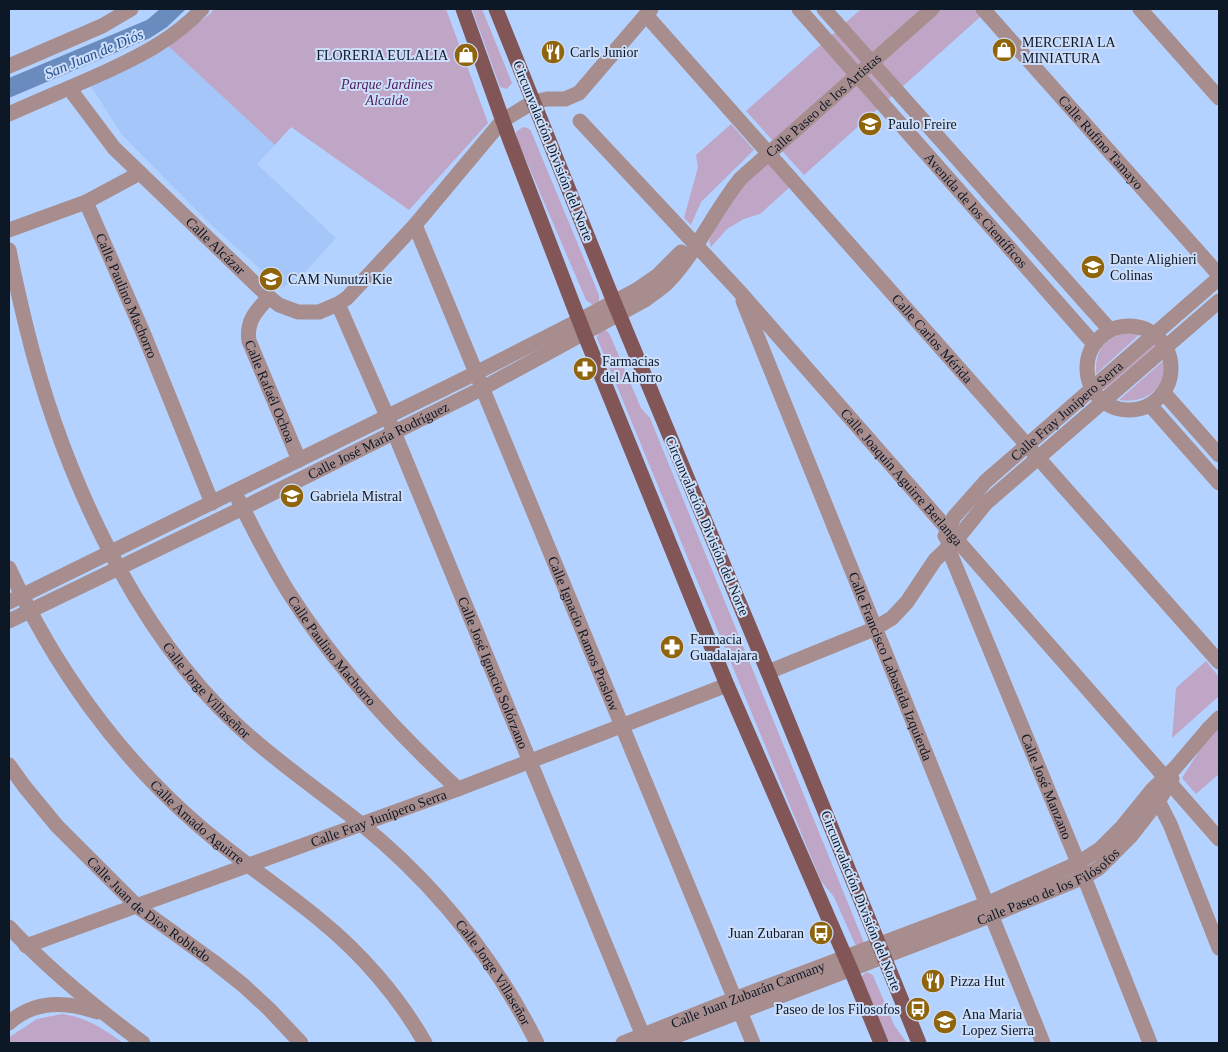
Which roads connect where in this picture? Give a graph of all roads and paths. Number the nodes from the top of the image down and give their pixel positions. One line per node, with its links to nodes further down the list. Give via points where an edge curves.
1 (131, 9): 12 (street, via 102,26)
2 (202, 9): 14 (street, via 173,35 146,53)
3 (463, 9): 18 (main road)
4 (496, 9): 16 (main road, Circunvalación División del Norte)
5 (799, 9): 13 (street, Avenida de los Científicos)
6 (824, 9): 11 (street, Avenida de los Científicos)
7 (932, 9): 11 (street, Calle Paseo de los Artistas)
8 (983, 9): 27 (street, Calle Rufino Tamayo)
9 (1140, 9): 15 (street)
10 (649, 12): 16 (street, via 579,93 565,99); 20 (street, Calle Carlos Mérida)
11 (871, 62): 13 (street, Calle Paseo de los Artistas); 34 (street, Avenida de los Científicos)
12 (9, 66)
13 (857, 75): 20 (street, Calle Paseo de los Artistas); 36 (street, Avenida de los Científicos)
14 (69, 88): 17 (street); 21 (street, Calle Alcázar, via 114,148)
15 (1219, 98)
16 (533, 102): 18 (street, Calle Alcázar); 32 (main road, Circunvalación División del Norte)
17 (9, 114)
18 (502, 121): 23 (street, Calle Alcázar); 33 (main road)
19 (580, 121): 25 (street, Calle Joaquín Aguirre Berlanga)
20 (768, 153): 25 (street, Calle Paseo de los Artistas, via 742,178); 46 (street, Calle Carlos Mérida)
21 (140, 173): 22 (street); 29 (street, Calle Alcázar)
22 (86, 202): 24 (street); 52 (street, Calle Paulino Machorro, via 145,336)
23 (415, 225): 31 (street, Calle Alcázar); 38 (street, Calle Ignacio Ramos Praslow)
24 (9, 230)
25 (694, 242): 28 (street, Calle Joaquín Aguirre Berlanga); 32 (street, Calle Paseo de los Artistas)
26 (9, 250): 55 (street, Calle Jorge Villaseñor, via 26,329 55,422)
27 (1219, 277): 35 (street, Calle Fray Junípero Serra)
28 (738, 290): 54 (street, Calle Joaquín Aguirre Berlanga); 61 (street, Calle Francisco Labastida Izquierda)
29 (269, 296): 31 (street, Calle Alcázar, via 279,305 298,312 319,312); 49 (street, Calle Rafaél Ochoa, via 250,320 249,341)
30 (1219, 301): 37 (street, Calle Fray Junípero Serra)
31 (338, 304): 44 (street, Calle José Ignacio Solórzano)
32 (616, 308): 33 (street, Calle Paseo de los Artistas); 63 (main road, Circunvalación División del Norte)
33 (582, 326): 38 (street, Calle José María Rodríguez); 39 (street, Calle José María Rodríguez); 64 (main road)
34 (1110, 330): 35 (street, via 1131,326); 36 (street)
35 (1155, 334): 37 (street); 40 (street, Calle Fray Junípero Serra)
36 (1094, 344): 40 (street, via 1086,365)
37 (1166, 348): 41 (street, via 1171,371); 42 (street, Calle Fray Junípero Serra)
38 (476, 373): 39 (street, Calle Ignacio Ramos Praslow); 44 (street, Calle José María Rodríguez)
39 (483, 388): 45 (street, Calle José María Rodríguez); 66 (street, Calle Ignacio Ramos Praslow)
40 (1092, 389): 42 (street); 46 (street, Calle Fray Junípero Serra)
41 (1164, 392): 43 (street); 47 (street)
42 (1104, 403): 43 (street, via 1128,410); 48 (street, Calle Fray Junípero Serra)
43 (1150, 405): 50 (street)
44 (387, 416): 45 (street, Calle José Ignacio Solórzano); 49 (street, Calle José María Rodríguez)
45 (394, 432): 53 (street, Calle José María Rodríguez); 67 (street, Calle José Ignacio Solórzano)
46 (1027, 445): 48 (street, Calle Carlos Mérida); 54 (street, Calle Fray Junípero Serra, via 975,492 954,517)
47 (1219, 455)
48 (1039, 458): 54 (street, Calle Fray Junípero Serra); 62 (street, Calle Carlos Mérida)
49 (299, 460): 51 (street, Calle José María Rodríguez)
50 (1219, 483)
51 (235, 491): 52 (street, Calle José María Rodríguez); 53 (street, Calle Paulino Machorro)
52 (212, 502): 55 (street, Calle José María Rodríguez)
53 (243, 508): 56 (street, Calle José María Rodríguez); 70 (street, Calle Paulino Machorro, via 281,579 337,659 400,732)
54 (951, 539): 61 (street, Calle Fray Junípero Serra, via 907,602 892,618); 69 (street, Calle Joaquín Aguirre Berlanga); 74 (street, Calle José Manzano)
55 (111, 552): 56 (street, Calle Jorge Villaseñor); 58 (street, Calle José María Rodríguez)
56 (119, 567): 59 (street, Calle José María Rodríguez); 72 (street, Calle Jorge Villaseñor, via 164,640 222,710 263,749)
57 (9, 568): 58 (street, Calle Amado Aguirre)
58 (15, 599): 59 (street, Calle Amado Aguirre)
59 (30, 611): 60 (street, Calle José María Rodríguez); 75 (street, Calle Amado Aguirre, via 67,674 129,755 160,790)
60 (9, 621)
61 (874, 629): 63 (street, Calle Fray Junípero Serra); 78 (street, Calle Francisco Labastida Izquierda)
62 (1219, 662)
63 (768, 672): 82 (main road, Circunvalación División del Norte)
64 (727, 685): 66 (street, Calle Fray Junípero Serra); 83 (main road)
65 (1219, 718): 69 (street, Calle Paseo de los Filósofos)
66 (622, 725): 67 (street, Calle Fray Junípero Serra); 84 (street, Calle Ignacio Ramos Praslow)
67 (530, 760): 70 (street, Calle Fray Junípero Serra); 87 (street, Calle José Ignacio Solórzano)
68 (9, 765): 77 (street, Calle Juan de Dios Robledo, via 57,826)
69 (1170, 776): 71 (street, Calle Paseo de los Filósofos); 73 (street, Calle Joaquín Aguirre Berlanga)
70 (458, 789): 72 (street, Calle Fray Junípero Serra)
71 (1155, 795): 74 (street, Calle Paseo de los Filósofos, via 1100,849); 76 (street, Calle Paseo de los Filósofos, via 1131,836 1099,868); 81 (street, via 1170,824)
72 (361, 824): 75 (street, Calle Fray Junípero Serra); 91 (street, Calle Jorge Villaseñor, via 432,889 471,935 511,995)
73 (1219, 839)
74 (1078, 863): 76 (street, Calle José Manzano); 78 (street, Calle Paseo de los Filósofos)
75 (249, 866): 77 (street, Calle Fray Junípero Serra); 90 (street, Calle Amado Aguirre, via 346,943 390,993)
76 (1084, 878): 78 (street, Calle Paseo de los Filósofos); 98 (street, Calle José Manzano)
77 (138, 907): 80 (street, Calle Fray Junípero Serra); 89 (street, Calle Juan de Dios Robledo, via 243,985)
78 (988, 910): 82 (street, Calle Paseo de los Filósofos); 97 (street, Calle Francisco Labastida Izquierda)
79 (9, 927): 80 (street)
80 (26, 946): 85 (street)
81 (1219, 948)
82 (881, 951): 83 (street, Calle Paseo de los Filósofos); 96 (main road, Circunvalación División del Norte)
83 (848, 963): 84 (street, Calle Juan Zubarán Carmany); 95 (main road)
84 (737, 1005): 87 (street, Calle Juan Zubarán Carmany); 93 (street, Calle Juan Zubarán Carmany); 94 (street, Calle Ignacio Ramos Praslow)
85 (105, 1016): 86 (street, via 82,1007 53,1004 23,1013); 88 (street)
86 (9, 1023)
87 (645, 1039): 92 (street, Calle Juan Zubarán Carmany)
88 (143, 1043)
89 (301, 1043)
90 (425, 1043)
91 (537, 1043)
92 (623, 1043)
93 (658, 1043)
94 (753, 1043)
95 (880, 1043)
96 (919, 1043)
97 (1043, 1043)
98 (1150, 1043)

